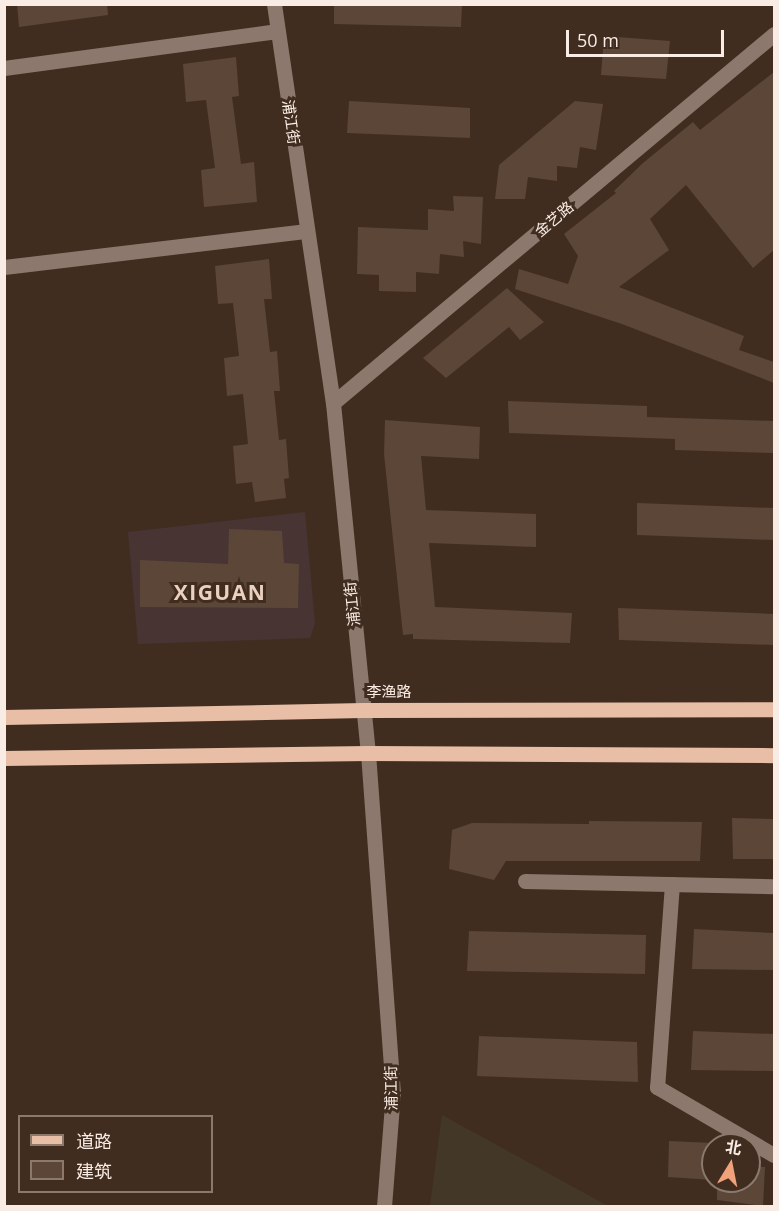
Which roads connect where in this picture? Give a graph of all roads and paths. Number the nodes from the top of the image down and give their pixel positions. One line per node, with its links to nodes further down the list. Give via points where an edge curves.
1 (274, 4): 2 (street, 浦江街)
2 (278, 31): 4 (street); 5 (street, 浦江街)
3 (774, 34): 7 (street, 金艺路)
4 (4, 68)
5 (308, 231): 6 (street); 7 (street, 浦江街)
6 (4, 267)
7 (333, 403): 8 (street, 浦江街)
8 (363, 710): 9 (main road, 李渔路); 10 (main road, 李渔路); 11 (street, 浦江街)
9 (774, 710)
10 (4, 717)
11 (368, 753): 12 (main road); 13 (main road); 18 (street, 浦江街, via 393,1092)
12 (774, 755)
13 (4, 758)
14 (525, 881): 15 (street)
15 (672, 884): 16 (street); 17 (street, via 657,1087)
16 (774, 886)
17 (774, 1155)
18 (384, 1206)

